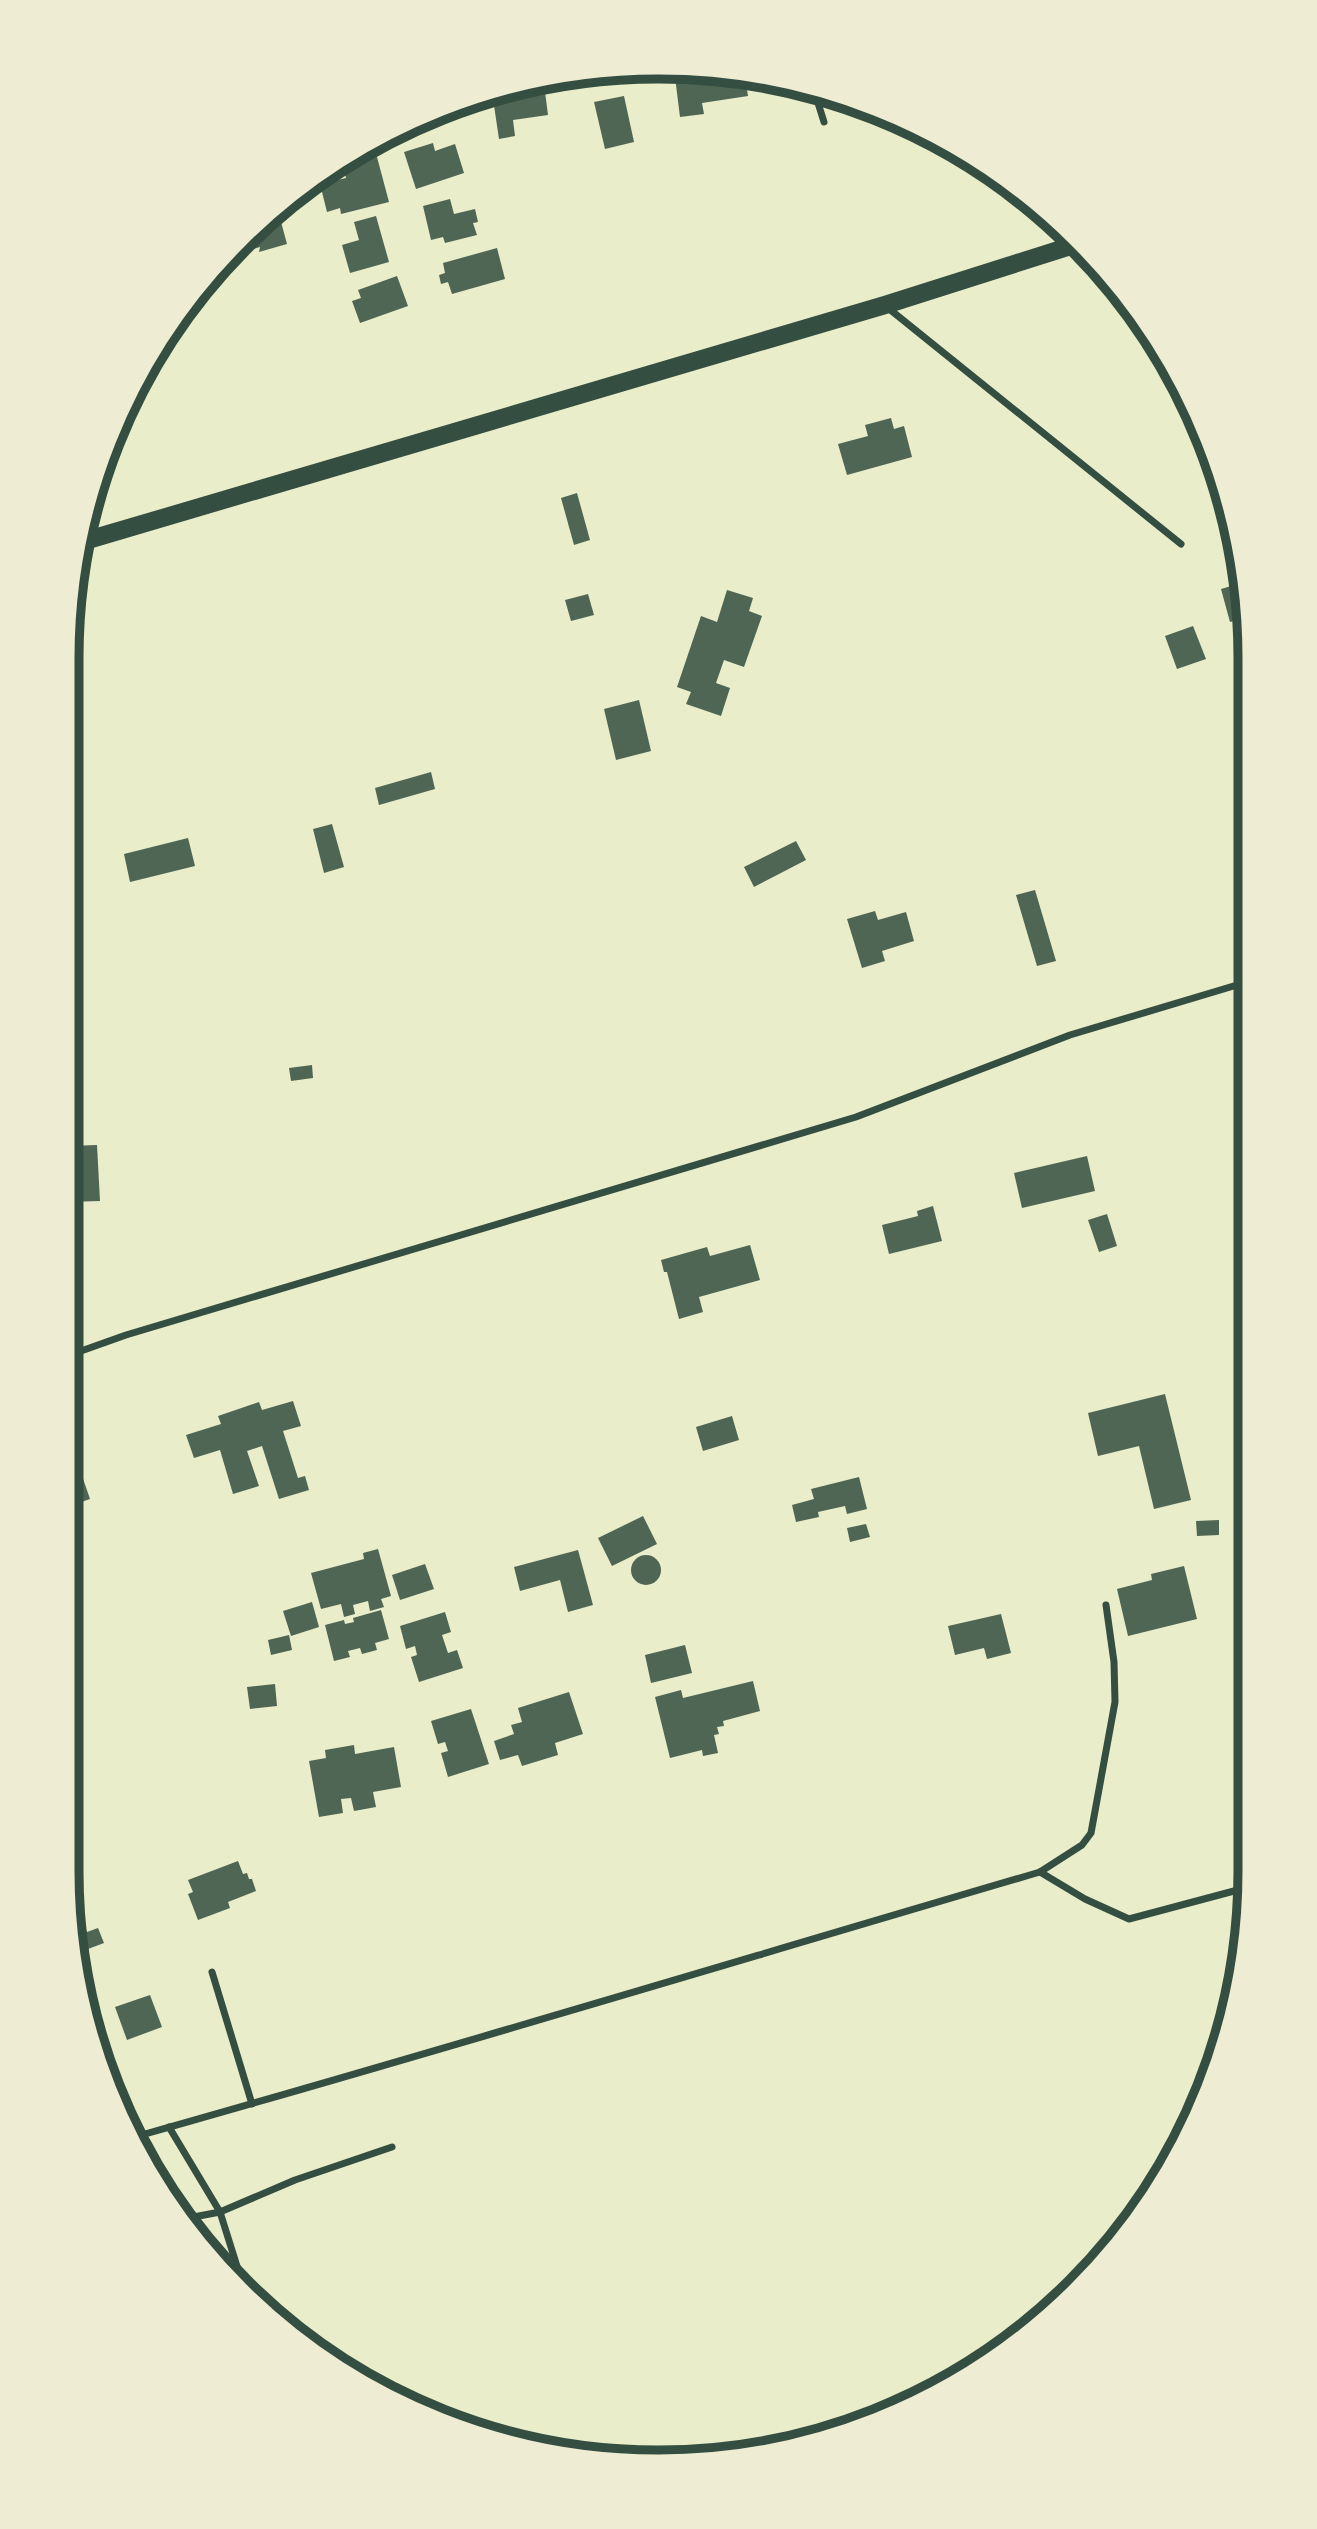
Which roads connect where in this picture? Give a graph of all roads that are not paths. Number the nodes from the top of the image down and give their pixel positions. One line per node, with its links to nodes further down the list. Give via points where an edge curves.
1 (818, 102): 2 (street)
2 (824, 122)
3 (1066, 247): 4 (highway)
4 (885, 305): 5 (highway); 6 (street)
5 (92, 539)
6 (1181, 544)
7 (1238, 985): 8 (street, via 1070,1035 856,1117)
8 (79, 1352)
9 (1106, 1605): 10 (street, via 1115,1702 1091,1833 1082,1846)
10 (1040, 1872): 11 (street, via 1129,1919); 13 (street)
11 (1237, 1890)
12 (212, 1972): 13 (street)
13 (252, 2104): 14 (street)
14 (169, 2127): 15 (street); 17 (street)
15 (143, 2135)
16 (392, 2147): 17 (street)
17 (220, 2212): 18 (street); 19 (street)
18 (194, 2217)
19 (236, 2267)

